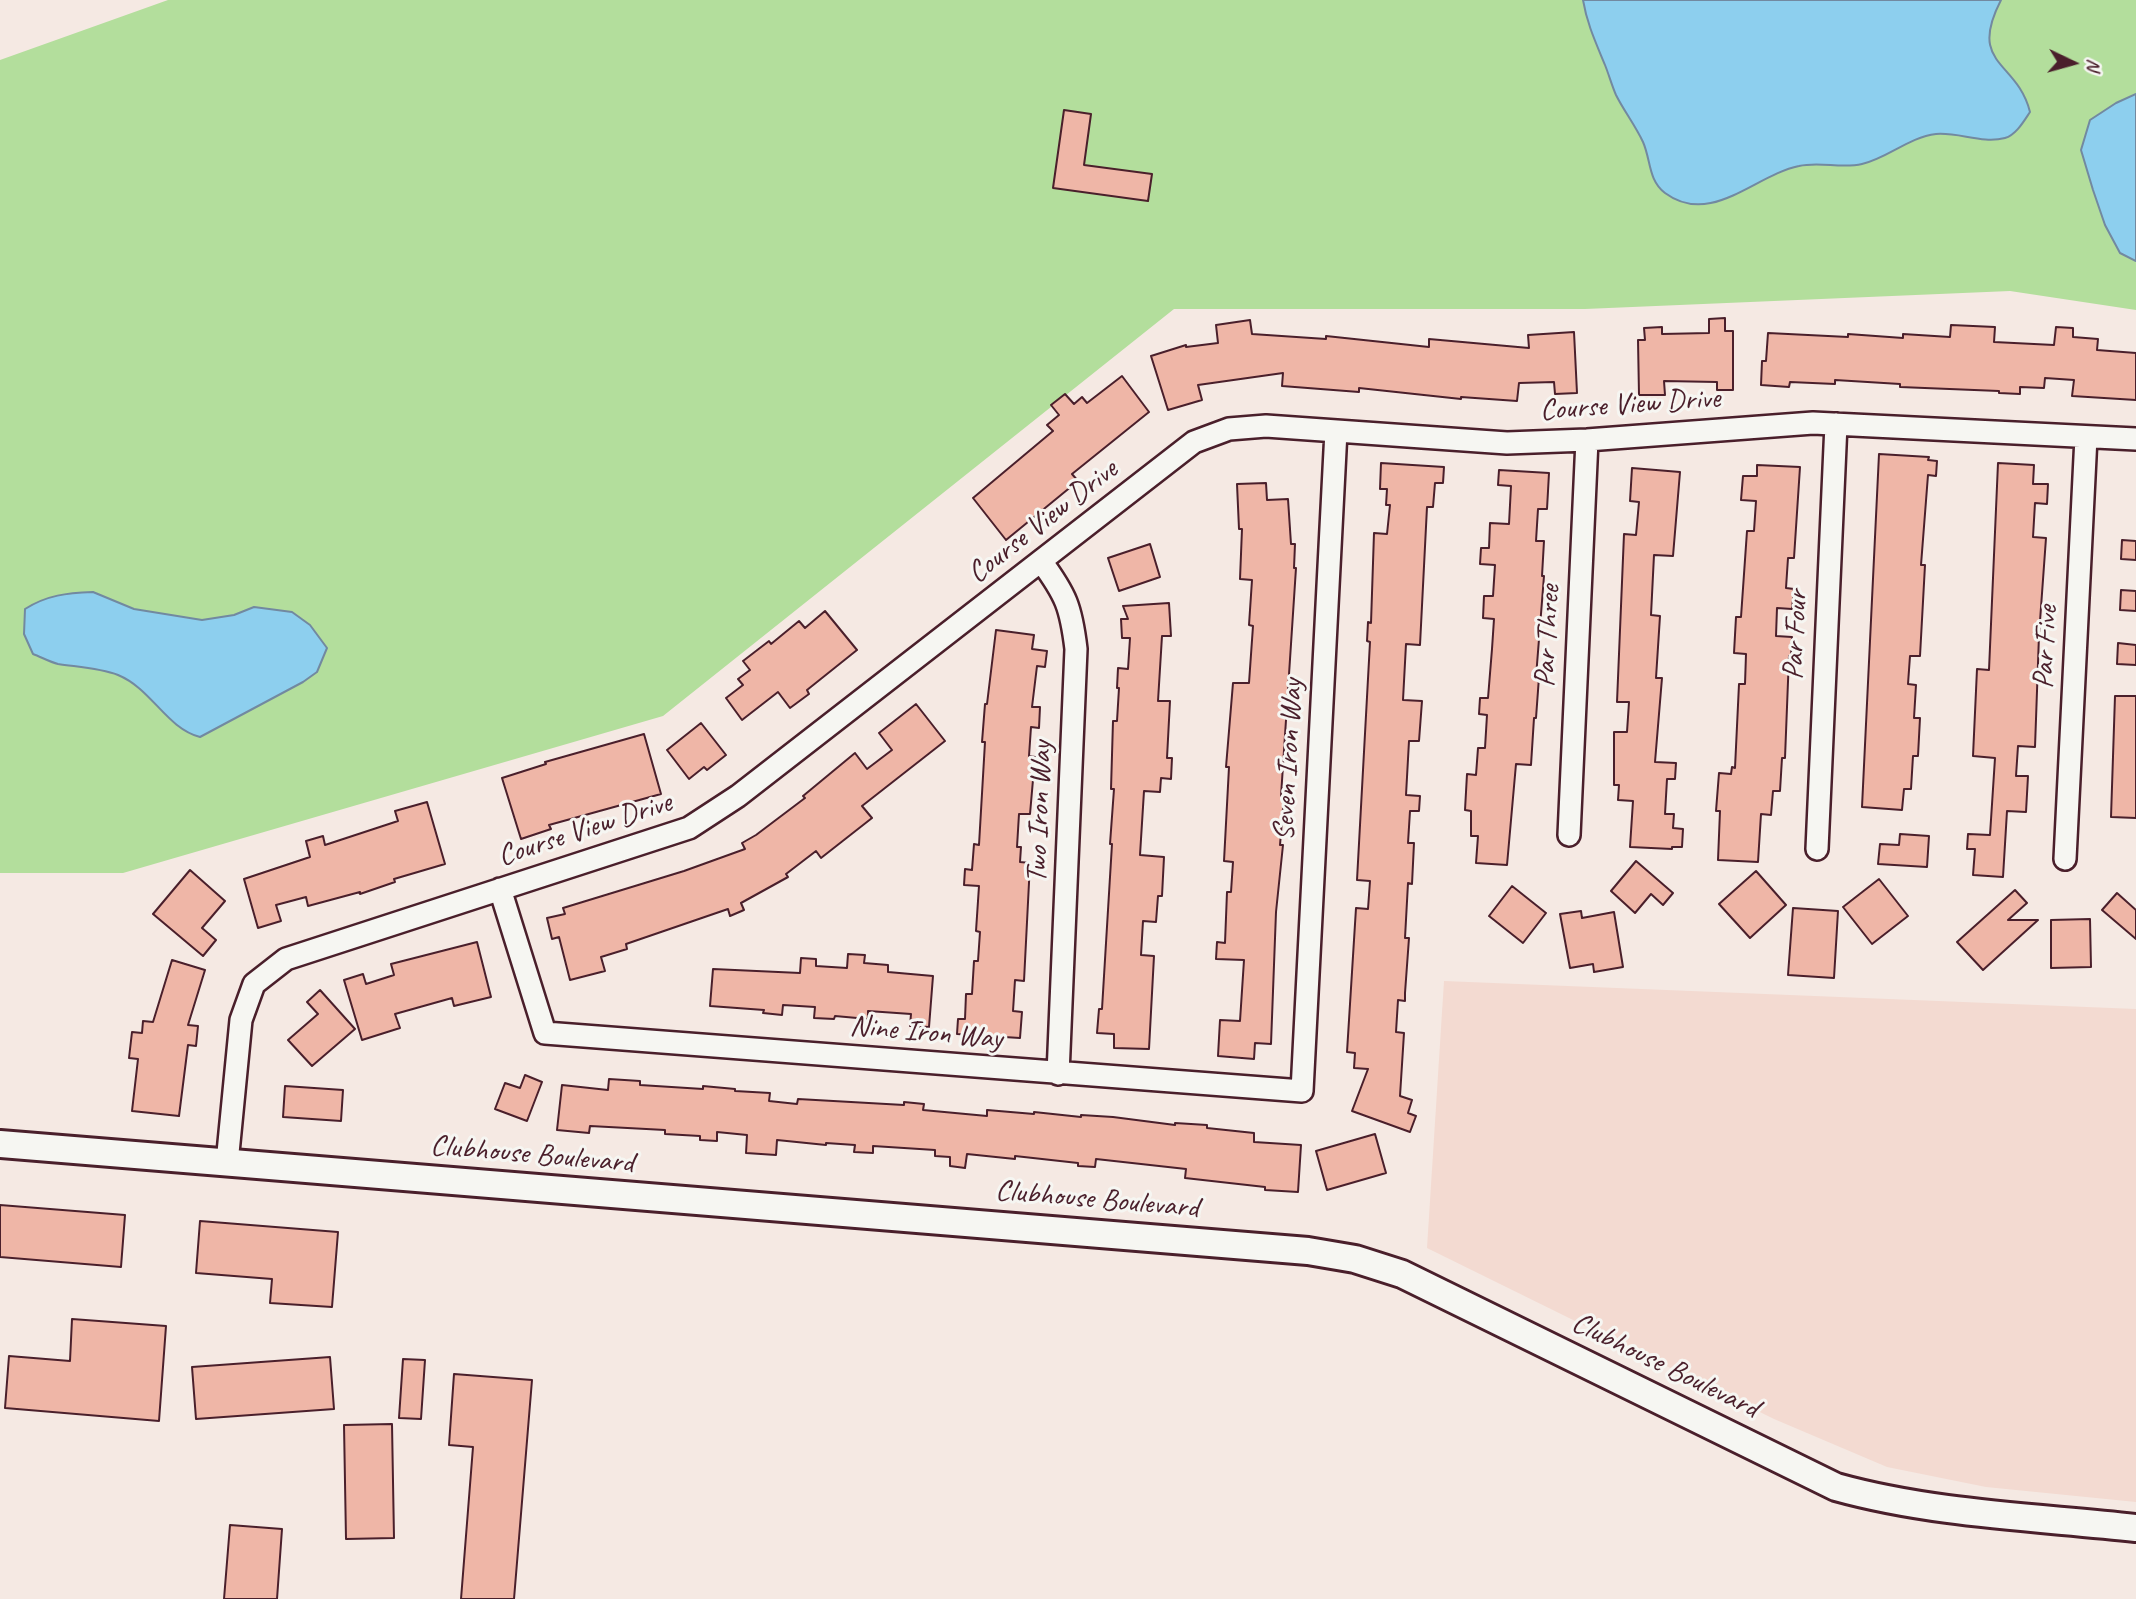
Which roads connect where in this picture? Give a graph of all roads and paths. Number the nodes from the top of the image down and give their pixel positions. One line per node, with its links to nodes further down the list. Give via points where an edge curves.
1 (1836, 424): 3 (street, Course View Drive); 5 (street, Course View Drive); 8 (street, Par Four)
2 (1336, 431): 5 (street, Course View Drive, via 1507,443); 6 (street, Course View Drive, via 1254,427 1229,429 1194,442); 12 (street, Seven Iron Way)
3 (2086, 437): 4 (street, Course View Drive); 9 (street, Par Five)
4 (2136, 439)
5 (1587, 440): 7 (street, Par Three)
6 (1041, 561): 10 (street, Course View Drive, via 737,796 689,828); 11 (street, Two Iron Way, via 1060,587 1072,615 1076,649)
7 (1569, 835)
8 (1816, 849)
9 (2065, 859)
10 (500, 889): 11 (street, Nine Iron Way, via 545,1033); 14 (street, Course View Drive, via 286,959 254,984 241,1020)
11 (1058, 1074): 12 (street, Nine Iron Way)
12 (1302, 1091)
13 (0, 1144): 14 (street, Clubhouse Boulevard)
14 (227, 1163): 15 (street, Clubhouse Boulevard, via 1295,1250 1355,1259 1402,1274 1836,1488 1919,1505)
15 (2136, 1528)

